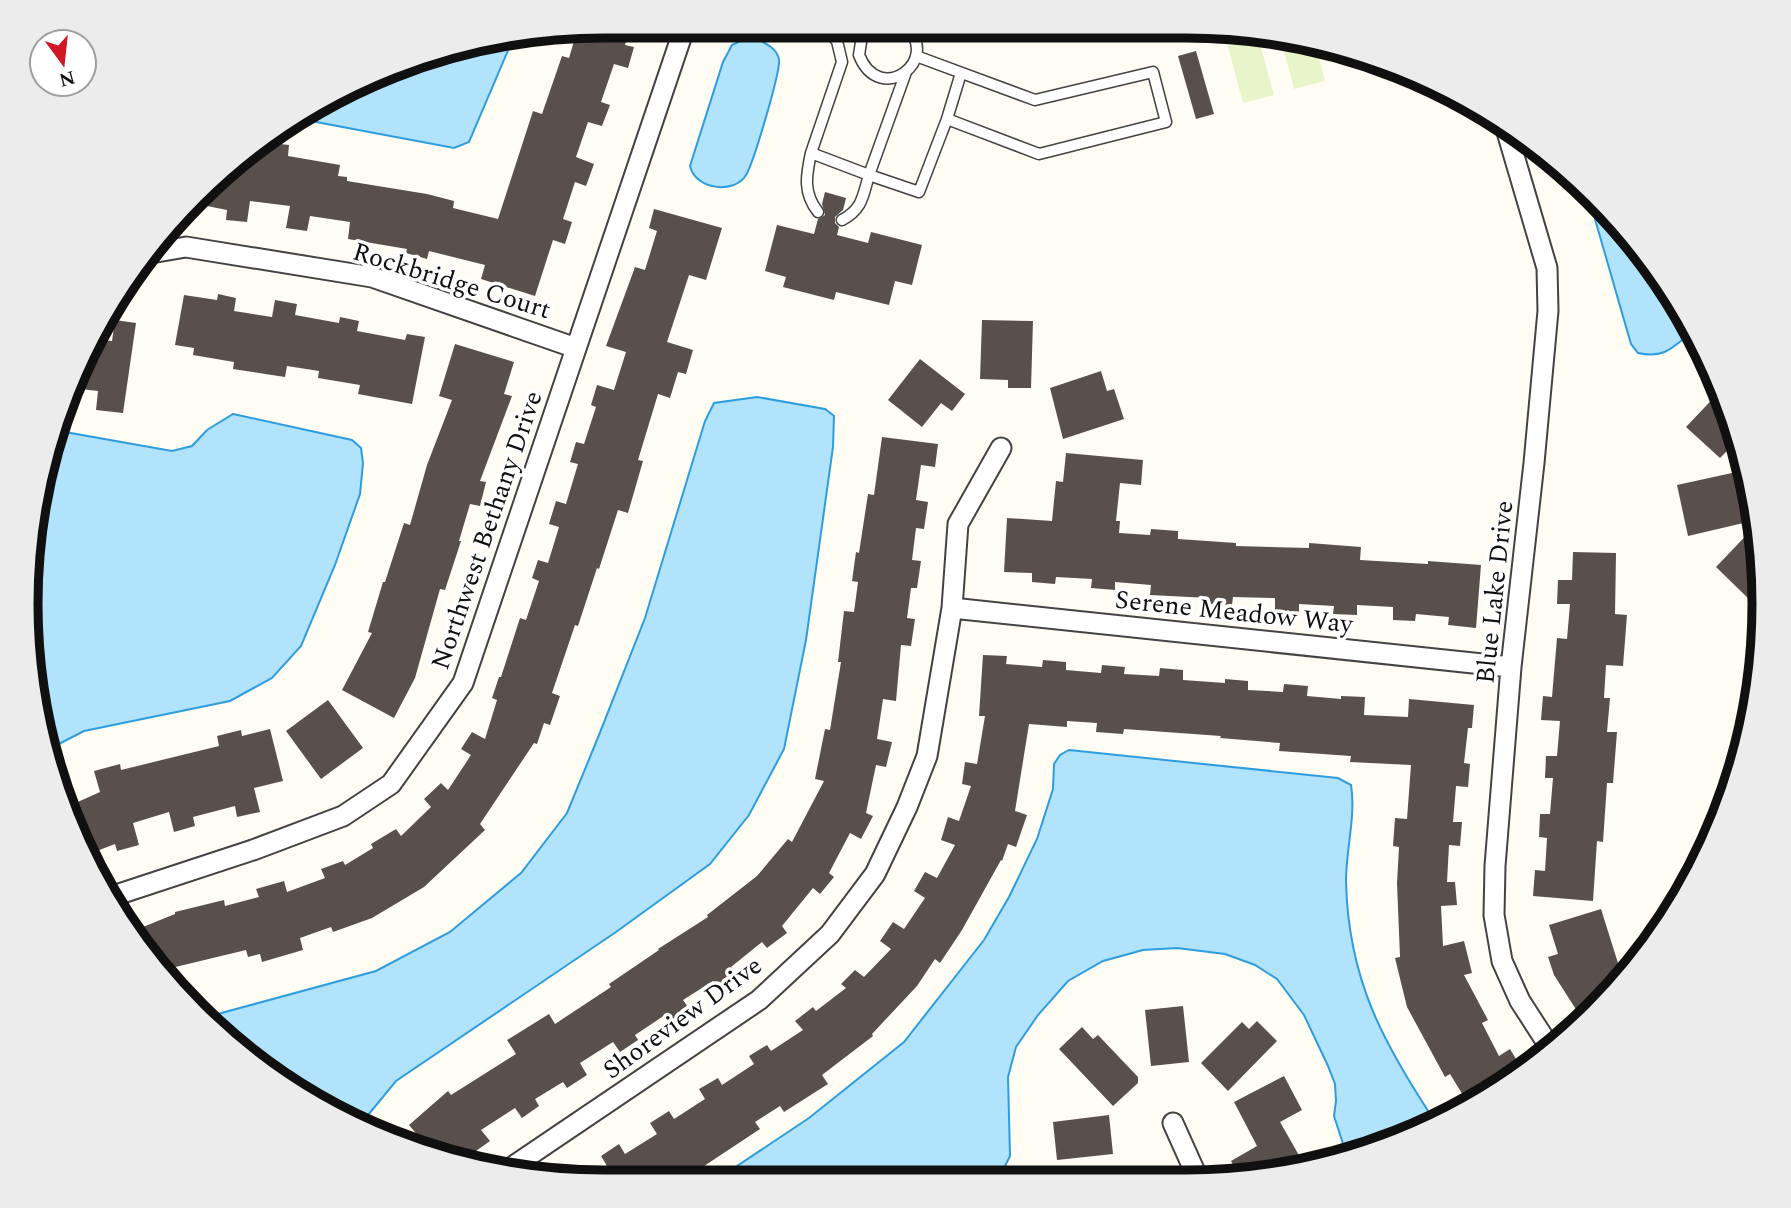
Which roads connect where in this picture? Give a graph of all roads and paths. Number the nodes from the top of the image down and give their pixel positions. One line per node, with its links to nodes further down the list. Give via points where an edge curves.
1 (681, 38): 17 (street, Northwest Bethany Drive)
2 (834, 38): 7 (lane)
3 (862, 38): 5 (lane)
4 (914, 38): 6 (lane)
5 (859, 55): 7 (lane); 8 (lane, via 877,77)
6 (916, 56): 8 (lane); 9 (lane)
7 (842, 62): 12 (lane)
8 (906, 72): 13 (lane)
9 (961, 73): 10 (lane); 10 (lane, via 1035,100 1153,72 1166,122 1039,154)
10 (947, 119): 13 (lane, via 919,192)
11 (1509, 140): 20 (street, Blue Lake Drive, via 1547,268 1548,311)
12 (811, 153): 13 (lane); 14 (lane, via 807,192)
13 (869, 175): 15 (lane, via 860,206)
14 (818, 212)
15 (842, 220)
16 (162, 251): 17 (street, Rockbridge Court, via 186,247 372,277)
17 (576, 348): 21 (street, Northwest Bethany Drive, via 463,683 391,784 343,816)
18 (1001, 448): 19 (street, Shoreview Drive, via 958,524)
19 (952, 608): 20 (street, Serene Meadow Way); 24 (street, Shoreview Drive, via 927,757 875,874 830,934 759,1000)
20 (1511, 667): 22 (street, Blue Lake Drive, via 1494,915 1502,961)
21 (119, 894)
22 (1546, 1041)
23 (1173, 1123): 25 (street)
24 (518, 1163)
25 (1194, 1170)

